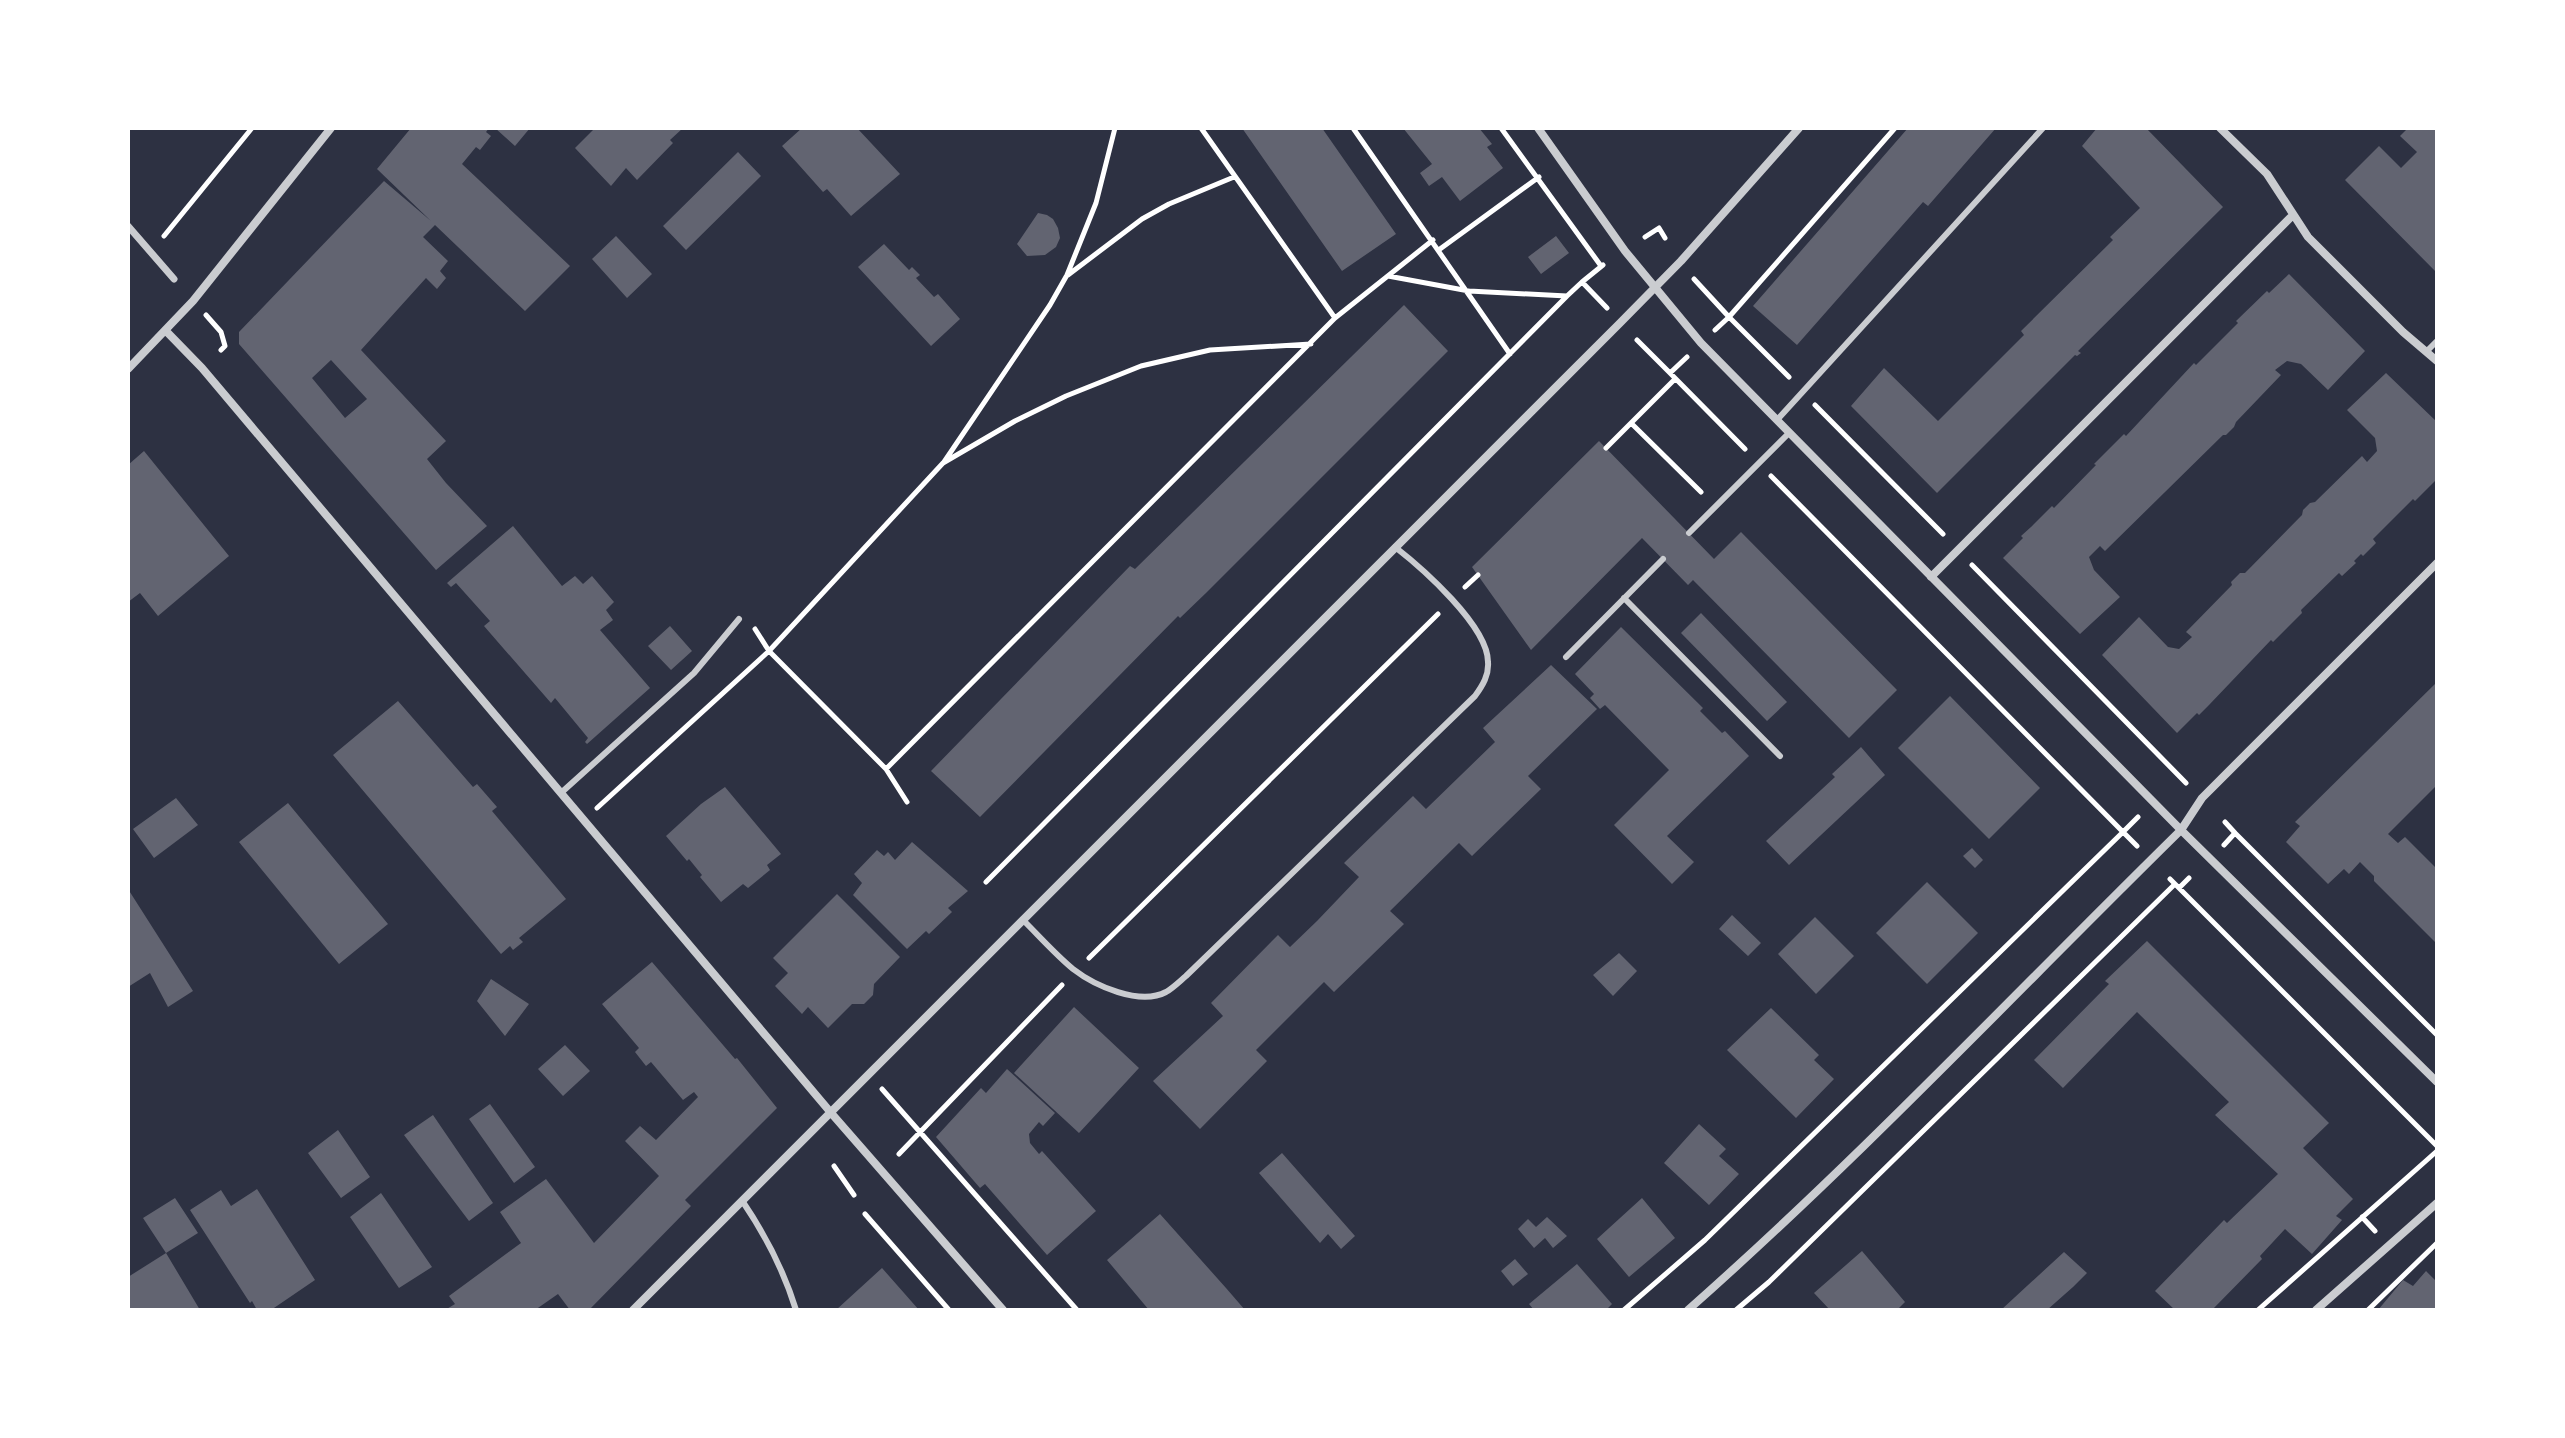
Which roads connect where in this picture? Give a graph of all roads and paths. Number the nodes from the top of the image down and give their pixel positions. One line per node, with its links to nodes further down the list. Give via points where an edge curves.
1 (252, 128): 20 (path)
2 (331, 128): 34 (street)
3 (1115, 128): 23 (path, via 1096,203)
4 (1201, 128): 12 (path)
5 (1353, 128): 18 (path)
6 (1501, 128): 13 (path)
7 (1538, 128): 11 (street)
8 (1799, 128): 28 (street)
9 (2043, 128): 47 (lane)
10 (2220, 128): 14 (street, via 2267,174)
11 (1561, 161): 13 (path); 28 (street)
12 (1234, 177): 23 (path, via 1142,219); 33 (path)
13 (1537, 178): 19 (path); 22 (path)
14 (2292, 216): 40 (street); 60 (street)
15 (128, 226): 20 (street)
16 (1645, 237): 17 (path, via 1659,228)
17 (1665, 238)
18 (1433, 240): 19 (path); 24 (path)
19 (1440, 249): 29 (path)
20 (151, 253): 25 (street)
21 (1612, 259): 22 (path)
22 (1601, 266): 27 (path)
23 (1067, 275): 51 (path)
24 (1387, 276): 29 (path); 33 (path)
25 (174, 279)
26 (1694, 279): 35 (path, via 1729,317)
27 (1582, 282): 30 (path); 31 (path)
28 (1654, 288): 47 (street); 55 (street)
29 (1469, 291): 30 (path); 41 (path)
30 (1567, 296): 41 (path)
31 (1608, 309)
32 (205, 314): 39 (path, via 221,332)
33 (1335, 318): 38 (path)
34 (166, 331): 44 (street); 72 (street)
35 (1712, 333)
36 (1637, 340): 45 (path)
37 (2437, 341): 40 (lane)
38 (1311, 344): 51 (path, via 1210,350 1141,366 1066,396); 68 (path)
39 (221, 350)
40 (2427, 351): 43 (street)
41 (1511, 354): 83 (path)
42 (1687, 356): 45 (path)
43 (2437, 361)
44 (128, 369)
45 (1670, 373): 46 (path)
46 (1675, 379): 48 (path); 52 (path)
47 (1777, 420): 49 (street)
48 (1631, 423): 50 (path); 53 (path)
49 (1789, 433): 52 (lane); 60 (street)
50 (1606, 448)
51 (943, 463): 65 (path)
52 (1759, 464): 53 (lane); 78 (path)
53 (1716, 506): 54 (lane)
54 (1689, 533)
55 (1395, 547): 62 (lane); 85 (street)
56 (1663, 559): 61 (lane)
57 (1967, 560): 69 (path)
58 (2437, 563): 77 (street, via 2202,798)
59 (1478, 575): 62 (path)
60 (1931, 577): 77 (street)
61 (1624, 598): 66 (lane); 67 (lane)
62 (1452, 600): 86 (path); 86 (lane, via 1489,658 1475,696 1166,992 1134,997)
63 (739, 619): 72 (lane, via 694,673)
64 (753, 625): 65 (path)
65 (769, 651): 68 (path); 75 (path)
66 (1566, 657)
67 (1780, 756)
68 (886, 769): 73 (path)
69 (2179, 775): 70 (path); 71 (path)
70 (2173, 781)
71 (2187, 784)
72 (562, 792): 75 (street)
73 (907, 802)
74 (2139, 816): 78 (path)
75 (585, 819): 90 (street)
76 (2225, 822): 79 (path)
77 (2181, 830): 88 (street); 108 (street, via 1826,1182)
78 (2123, 832): 81 (path); 107 (path, via 1705,1240)
79 (2235, 833): 80 (path); 87 (path)
80 (2223, 845)
81 (2137, 846)
82 (2189, 878): 84 (path)
83 (986, 882)
84 (2175, 884): 92 (path); 109 (path)
85 (1024, 921): 86 (lane); 90 (street)
86 (1075, 971): 91 (path)
87 (2437, 1035)
88 (2437, 1082)
89 (882, 1089): 91 (path)
90 (832, 1114): 96 (street); 105 (street)
91 (922, 1133): 93 (path); 106 (path)
92 (2437, 1148): 99 (path)
93 (899, 1154)
94 (834, 1166): 95 (path)
95 (854, 1195)
96 (743, 1202): 102 (street); 103 (lane, via 762,1231)
97 (2437, 1203): 111 (street)
98 (865, 1214): 104 (path)
99 (2362, 1217): 100 (path); 110 (path)
100 (2377, 1233)
101 (2437, 1243): 112 (path)
102 (633, 1310)
103 (796, 1310)
104 (949, 1310)
105 (1003, 1310)
106 (1077, 1310)
107 (1624, 1310)
108 (1688, 1310)
109 (1736, 1310)
110 (2258, 1310)
111 (2316, 1310)
112 (2368, 1310)

